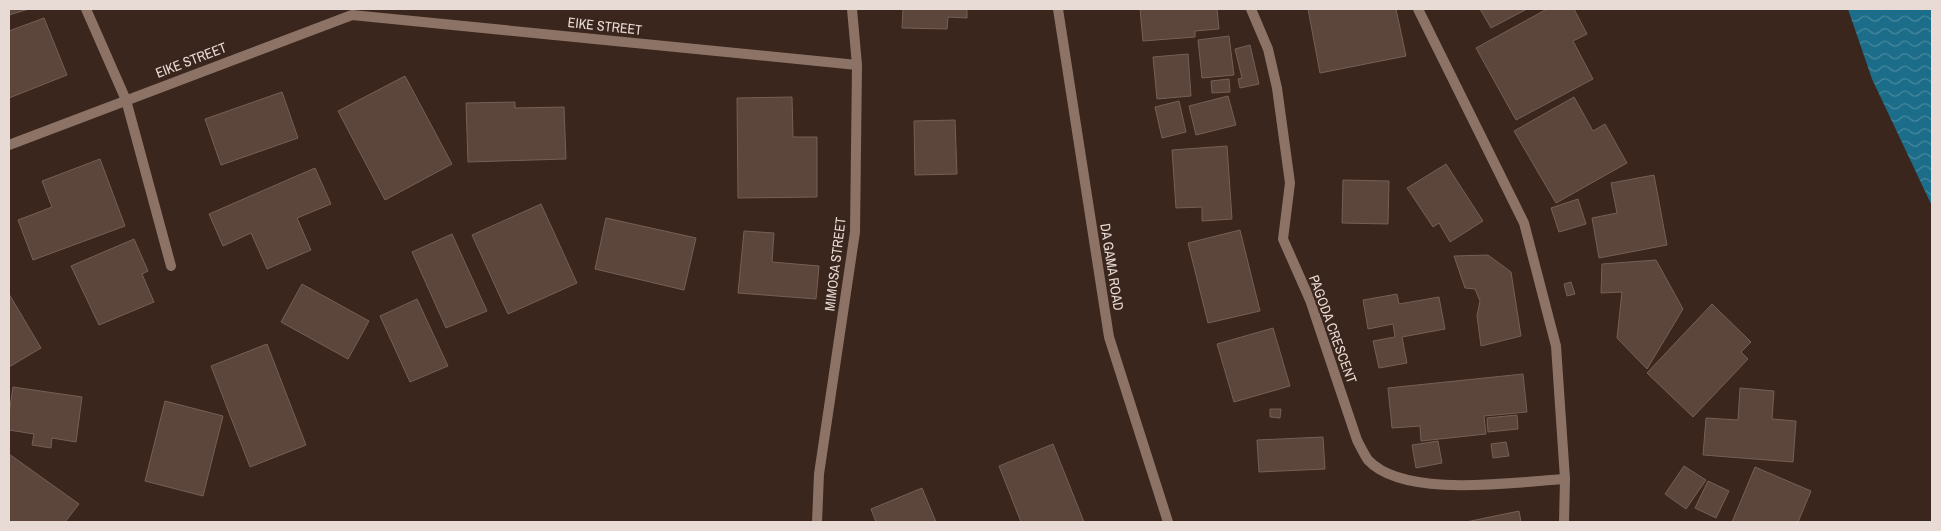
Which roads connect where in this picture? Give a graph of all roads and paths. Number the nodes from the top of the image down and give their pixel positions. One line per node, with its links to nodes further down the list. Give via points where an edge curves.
1 (86, 9): 8 (street)
2 (852, 9): 7 (street, MIMOSA STREET)
3 (1058, 9): 13 (street, DA GAMA ROAD, via 1110,337)
4 (1251, 9): 11 (street, PAGODA CRESCENT, via 1268,49 1290,183 1283,239 1310,300 1357,440 1368,460 1388,474 1414,482 1456,485)
5 (1418, 9): 11 (street, via 1524,223 1556,346)
6 (352, 12): 7 (street, EIKE STREET); 8 (street, EIKE STREET)
7 (857, 65): 12 (street, MIMOSA STREET, via 855,232 819,474)
8 (126, 100): 9 (street, EIKE STREET); 10 (street)
9 (9, 145)
10 (171, 266)
11 (1565, 479): 14 (street)
12 (817, 522)
13 (1168, 522)
14 (1564, 522)

